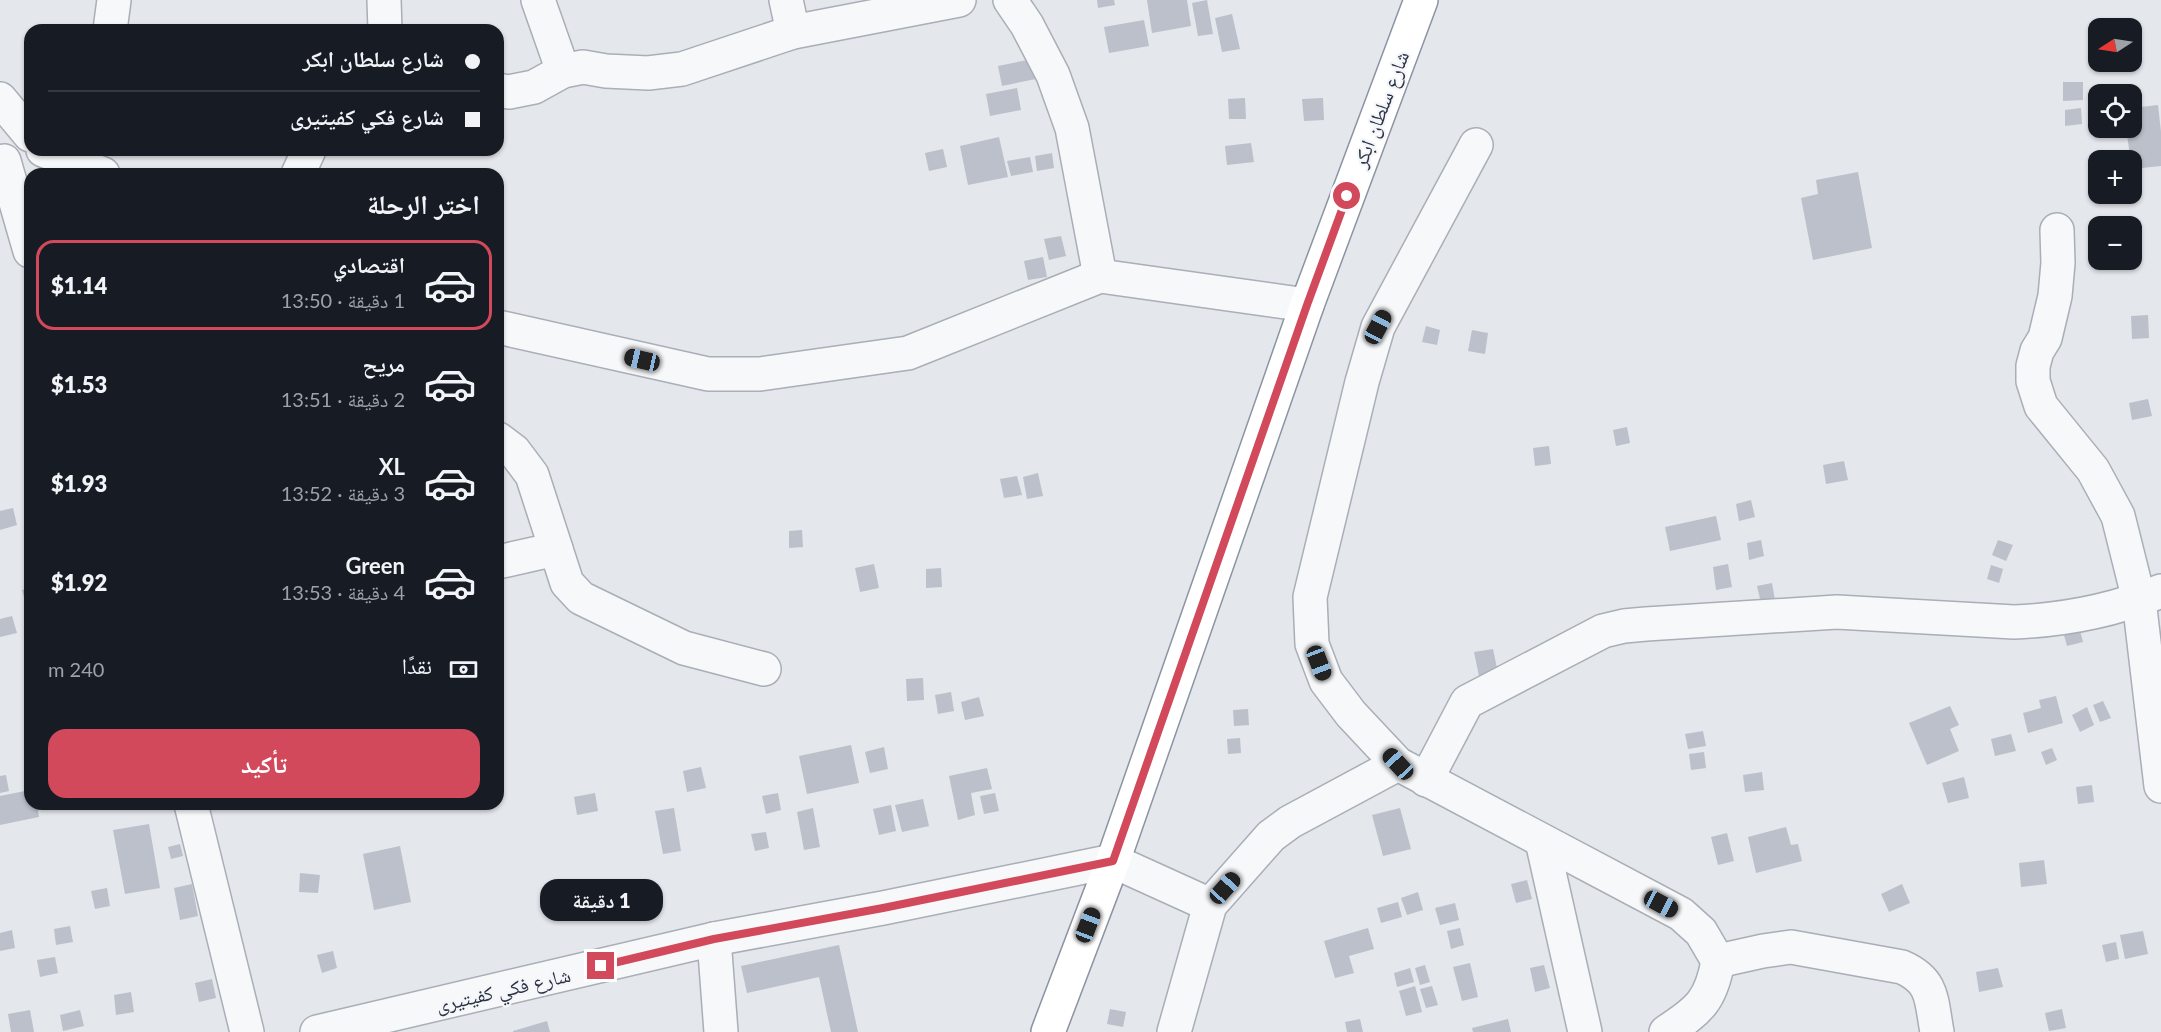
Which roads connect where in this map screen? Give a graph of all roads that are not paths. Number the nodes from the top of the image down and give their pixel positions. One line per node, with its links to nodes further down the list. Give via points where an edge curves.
1 (114, 0): 8 (street)
2 (384, 0): 9 (street)
3 (538, 0): 11 (street)
4 (786, 0): 10 (street)
5 (959, 0): 10 (street)
6 (1010, 0): 22 (street, via 1053,75 1072,128)
7 (1421, 0): 23 (highway, شارع سلطان ابكر)
8 (111, 24)
9 (386, 24)
10 (793, 32): 11 (street, via 682,69 648,73 583,67)
11 (564, 71): 12 (street, via 534,87)
12 (504, 91)
13 (0, 99): 14 (street)
14 (24, 128)
15 (1476, 145): 30 (street, via 1378,327 1310,597 1312,644 1326,681)
16 (24, 155): 18 (street)
17 (64, 156): 19 (street)
18 (2, 161): 21 (street)
19 (98, 165)
20 (2057, 230): 28 (street, via 2055,296 2045,338 2033,366 2036,394 2041,406 2093,470 2118,516)
21 (24, 232)
22 (1100, 276): 23 (street); 24 (street, via 908,353 760,374 708,374)
23 (1307, 305): 35 (highway, شارع سلطان ابكر)
24 (504, 328)
25 (504, 443): 26 (street, via 532,475)
26 (556, 549): 27 (street); 29 (street, via 567,583 580,598 684,648)
27 (504, 561)
28 (2150, 596): 31 (street, via 2035,621 1838,612 1624,626 1603,631 1467,702); 32 (street)
29 (764, 669)
30 (1398, 764): 31 (street); 36 (street, via 1277,831)
31 (1426, 780): 34 (street)
32 (2161, 786)
33 (192, 810): 39 (street)
34 (1542, 841): 38 (street, via 1681,914 1701,932); 44 (street)
35 (1113, 861): 36 (street); 37 (street, شارع فكي كفيتيرى); 42 (highway, شارع سلطان ابكر)
36 (1210, 905): 43 (street)
37 (714, 939): 40 (street, شارع فكي كفيتيرى); 41 (street)
38 (1719, 961): 45 (street, via 1709,995); 46 (street, via 1791,947 1902,967 1917,974 1928,987)
39 (247, 1032)
40 (318, 1032)
41 (721, 1032)
42 (1048, 1032)
43 (1174, 1032)
44 (1584, 1032)
45 (1666, 1032)
46 (1937, 1032)

